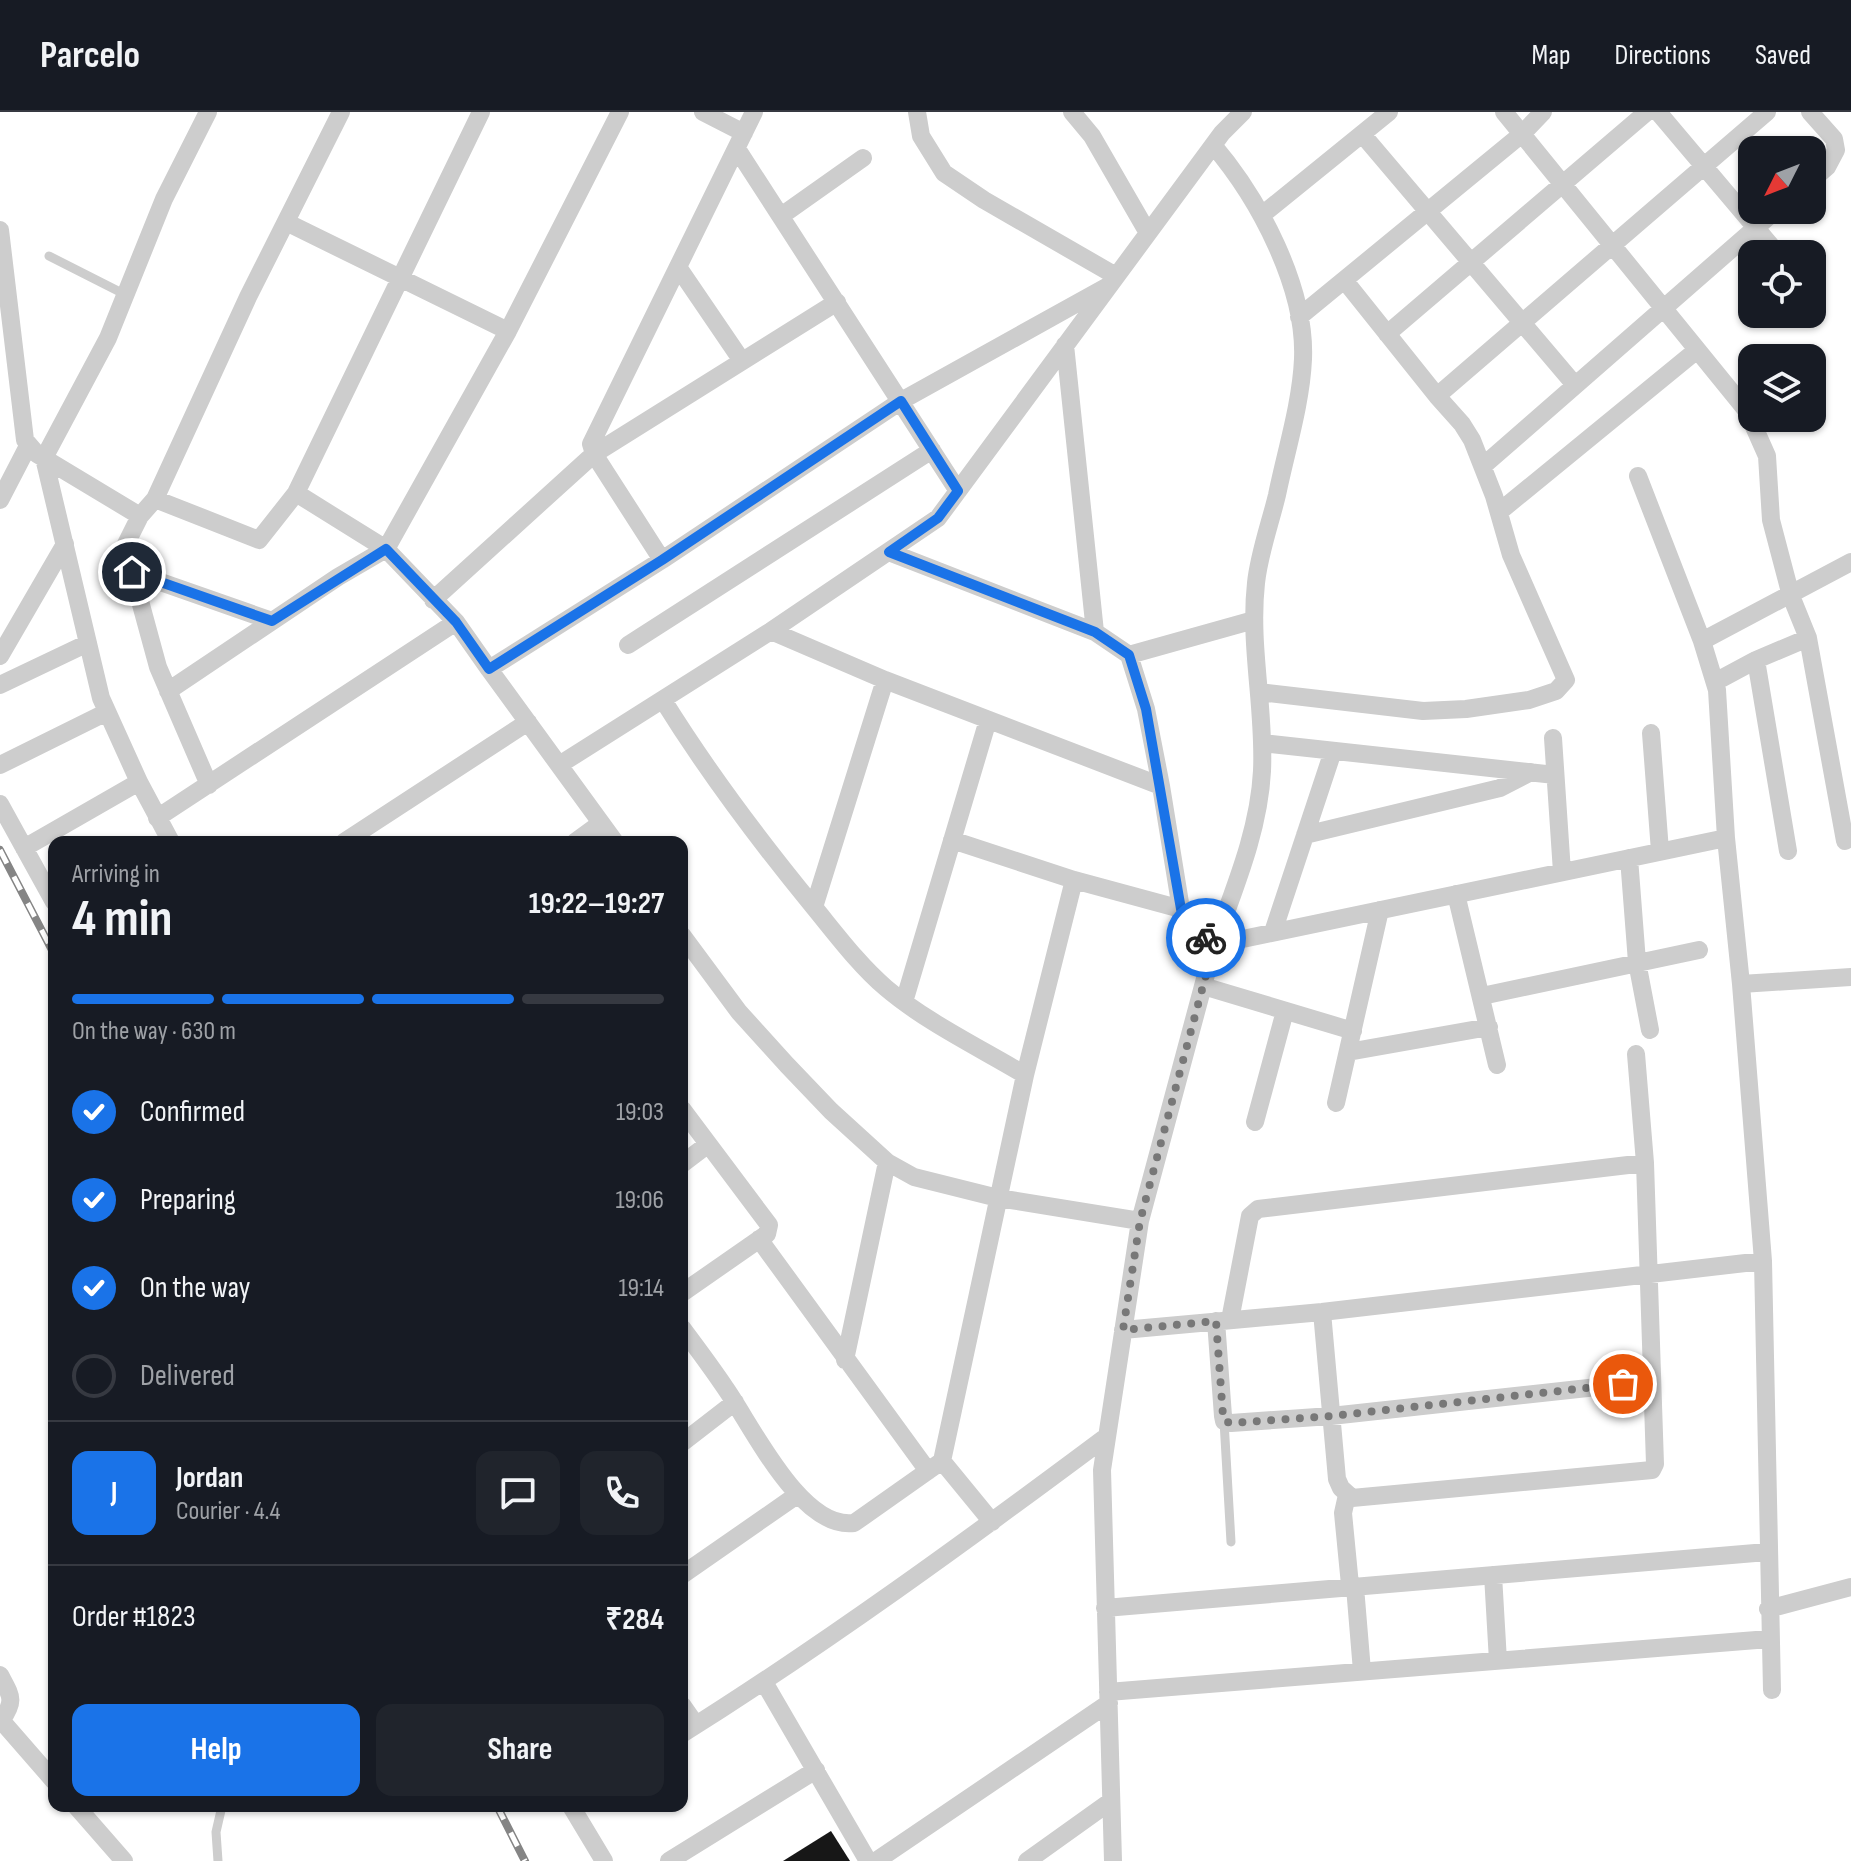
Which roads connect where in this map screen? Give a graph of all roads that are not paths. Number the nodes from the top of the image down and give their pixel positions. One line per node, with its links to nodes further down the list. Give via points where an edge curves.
1 (208, 112): 41 (street, via 164,199)
2 (341, 112): 28 (street)
3 (481, 112): 38 (street)
4 (620, 112): 46 (street)
5 (703, 112): 19 (street)
6 (754, 112): 19 (street)
7 (917, 112): 39 (street, via 921,136 944,173)
8 (1072, 112): 31 (street, via 1092,136)
9 (1243, 112): 20 (street)
10 (1389, 112): 17 (street)
11 (1504, 112): 18 (street)
12 (1543, 112): 18 (street)
13 (1647, 112): 24 (street)
14 (1658, 112): 22 (street)
15 (1767, 112): 22 (street)
16 (1810, 112): 23 (street, via 1834,139 1836,150)
17 (1362, 134): 25 (street); 26 (street)
18 (1522, 134): 24 (street); 25 (street)
19 (741, 141): 27 (street); 37 (street)
20 (1213, 145): 26 (street); 31 (street)
21 (863, 158): 27 (street)
22 (1704, 166): 30 (street); 34 (street)
23 (1826, 168)
24 (1563, 185): 34 (street); 36 (street)
25 (1429, 212): 36 (street); 40 (street)
26 (1262, 215): 44 (street)
27 (781, 216): 42 (street)
28 (286, 222): 38 (street); 62 (street)
29 (1760, 224): 30 (street)
30 (1756, 227): 33 (street); 43 (street)
31 (1148, 233): 39 (street)
32 (1, 237): 54 (street)
33 (1767, 240)
34 (1612, 245): 43 (street); 45 (street)
35 (49, 256): 41 (lane)
36 (1473, 263): 45 (street); 47 (street)
37 (678, 267): 50 (street); 56 (street, via 591,444)
38 (400, 277): 46 (street); 61 (street)
39 (1112, 281): 48 (street); 53 (street)
40 (1345, 281): 44 (street); 47 (street)
41 (126, 295): 57 (street)
42 (837, 302): 50 (street); 53 (street)
43 (1665, 309): 49 (street); 51 (street)
44 (1299, 317): 74 (street, via 1299,393 1256,581)
45 (1524, 323): 51 (street); 52 (street)
46 (508, 331): 67 (street)
47 (1387, 334): 52 (street)
48 (1065, 345): 60 (street); 78 (street)
49 (1697, 350): 64 (street); 72 (street, via 1747,411 1767,456 1771,520)
50 (742, 361): 56 (street)
51 (1575, 385): 58 (street)
52 (1437, 396): 58 (street, via 1462,424)
53 (901, 401): 55 (street); 69 (street)
54 (28, 446): 57 (street); 63 (street)
55 (932, 450): 60 (street); 82 (street)
56 (594, 454): 69 (street); 73 (street)
57 (44, 458): 65 (street); 66 (street)
58 (1483, 466): 64 (street)
59 (1638, 476): 80 (street)
60 (958, 491): 68 (street, via 938,518)
61 (296, 493): 62 (street, via 259,540); 67 (street)
62 (155, 499): 65 (street)
63 (0, 500)
64 (1499, 512): 91 (street, via 1511,555 1564,673 1566,680 1556,691 1518,702 1423,711)
65 (140, 516): 71 (street, via 125,546)
66 (65, 544): 81 (street); 84 (street)
67 (386, 549): 73 (street); 75 (street)
68 (889, 552): 77 (street); 78 (street)
69 (662, 560): 86 (street)
70 (1851, 562): 72 (street)
71 (132, 572): 75 (street); 90 (street)
72 (1791, 596): 79 (street); 80 (street)
73 (433, 600): 76 (street)
74 (1254, 620): 83 (street); 91 (street)
75 (272, 621): 90 (street)
76 (456, 622): 86 (street); 105 (street)
77 (771, 631): 87 (street); 92 (street)
78 (1095, 632): 83 (street)
79 (1808, 638): 85 (street); 117 (street)
80 (1702, 641): 88 (street)
81 (88, 643): 89 (street); 93 (street)
82 (628, 645)
83 (1129, 655): 106 (street)
84 (0, 656)
85 (1756, 660): 88 (street); 120 (street)
86 (489, 669): 95 (street)
87 (885, 680): 94 (street); 126 (street)
88 (1715, 682): 115 (street)
89 (0, 685)
90 (168, 691): 105 (street)
91 (1259, 692): 98 (street)
92 (663, 700): 101 (street); 126 (street, via 755,837)
93 (107, 712): 100 (street); 104 (street)
94 (988, 720): 106 (street); 116 (street)
95 (528, 722): 101 (street); 112 (street)
96 (1651, 733): 119 (street)
97 (1553, 738): 103 (street)
98 (1262, 743): 99 (street); 131 (street, via 1259,801 1250,842)
99 (1333, 751): 102 (street); 110 (street)
100 (0, 765)
101 (559, 765): 109 (street)
102 (1531, 772): 103 (street); 110 (street, via 1500,788)
103 (1555, 775): 122 (street)
104 (139, 782): 108 (street); 118 (street)
105 (209, 785): 108 (street)
106 (1161, 786): 127 (street)
107 (0, 804): 118 (street)
108 (157, 818): 111 (street)
109 (601, 823): 113 (street); 114 (street)
110 (1305, 835): 129 (street)
111 (168, 836)
112 (353, 836)
113 (583, 836)
114 (611, 836)
115 (1726, 838): 119 (street); 135 (street)
116 (952, 840): 123 (street); 138 (street)
117 (1845, 841)
118 (24, 848): 124 (street)
119 (1660, 851): 121 (street)
120 (1788, 851)
121 (1629, 858): 122 (street); 133 (street)
122 (1562, 872): 125 (street)
123 (1074, 880): 127 (street); 146 (street)
124 (48, 891)
125 (1456, 894): 128 (street); 137 (street)
126 (814, 907): 138 (street, via 884,987)
127 (1181, 909): 131 (street)
128 (1380, 910): 129 (street); 142 (street)
129 (1273, 932): 131 (street)
130 (688, 943): 152 (street, via 787,1065)
131 (1214, 945): 136 (street)
132 (1699, 950): 133 (street)
133 (1637, 962): 137 (street); 141 (street)
134 (1851, 977): 135 (street)
135 (1741, 984): 157 (street)
136 (1203, 986): 139 (street); 155 (street)
137 (1482, 996): 140 (street)
138 (904, 1002): 146 (street)
139 (1285, 1011): 142 (street); 149 (street)
140 (1489, 1027): 143 (street); 145 (street)
141 (1650, 1030)
142 (1353, 1031): 143 (street)
143 (1348, 1052): 147 (street)
144 (1636, 1054): 153 (street)
145 (1497, 1065)
146 (1025, 1075): 154 (street)
147 (1336, 1103)
148 (688, 1118): 150 (street)
149 (1255, 1122)
150 (707, 1145): 151 (street); 156 (street, via 769,1225)
151 (688, 1159)
152 (887, 1162): 154 (street, via 914,1177); 164 (street)
153 (1645, 1163): 158 (street); 161 (street, via 1258,1209 1250,1216)
154 (998, 1198): 155 (street); 171 (street)
155 (1140, 1221): 162 (street)
156 (759, 1239): 159 (street); 164 (street)
157 (1763, 1261): 158 (street); 176 (street)
158 (1649, 1273): 160 (street); 165 (street)
159 (688, 1289)
160 (1322, 1312): 161 (street); 167 (street)
161 (1223, 1321): 162 (street); 168 (street)
162 (1123, 1330): 169 (street)
163 (688, 1336): 166 (street)
164 (845, 1360): 171 (street)
165 (1652, 1381): 167 (street); 173 (street, via 1652,1470)
166 (735, 1402): 170 (street); 172 (street)
167 (1331, 1416): 168 (street); 173 (street, via 1337,1479)
168 (1224, 1421): 175 (lane)
169 (1106, 1437): 174 (street); 181 (street, via 1101,1508)
170 (688, 1438)
171 (935, 1466): 172 (street, via 854,1523 832,1520); 174 (street)
172 (797, 1495): 177 (street)
173 (1347, 1495): 179 (street, via 1345,1542 1350,1585)
174 (992, 1522): 187 (street)
175 (1231, 1542)
176 (1767, 1552): 178 (street); 182 (street)
177 (688, 1571)
178 (1493, 1575): 179 (street); 184 (street)
179 (1355, 1587): 181 (street); 185 (street)
180 (1851, 1587): 182 (street)
181 (1105, 1608): 189 (street)
182 (1768, 1609): 183 (street)
183 (1769, 1639): 184 (street); 188 (street)
184 (1498, 1661): 185 (street)
185 (1362, 1671): 189 (street)
186 (0, 1675): 190 (street, via 11,1702)
187 (764, 1682): 191 (street); 192 (street)
188 (1772, 1690)
189 (1108, 1697): 194 (street); 203 (street)
190 (1, 1720): 193 (street)
191 (689, 1730)
192 (816, 1770): 201 (street); 202 (street)
193 (48, 1774)
194 (1111, 1801): 204 (street); 205 (street)
195 (81, 1812): 198 (street)
196 (221, 1812): 199 (lane)
197 (575, 1812): 200 (street)
198 (124, 1861)
199 (218, 1861)
200 (604, 1861)
201 (669, 1861)
202 (868, 1861)
203 (876, 1861)
204 (1027, 1861)
205 (1113, 1861)

